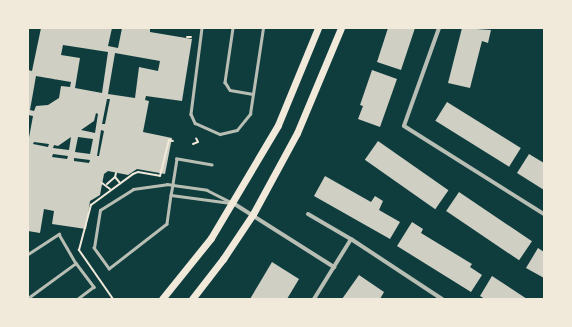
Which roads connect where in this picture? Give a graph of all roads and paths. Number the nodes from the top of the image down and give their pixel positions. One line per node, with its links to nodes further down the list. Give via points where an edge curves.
1 (202, 28): 9 (lane, via 191,105 195,123 220,134 234,132 243,125 250,114)
2 (233, 28): 9 (lane, via 225,82 230,90)
3 (263, 28): 9 (lane)
4 (318, 28): 22 (main road, via 278,125)
5 (341, 28): 23 (main road, via 297,133)
6 (439, 28): 25 (street, via 404,126)
7 (187, 37): 8 (path)
8 (191, 37)
9 (253, 94)
10 (196, 138): 12 (path, via 198,142)
11 (173, 141): 16 (path, via 169,140 160,176 138,172)
12 (193, 144)
13 (212, 165): 19 (lane, via 177,159)
14 (116, 173): 15 (path)
15 (115, 177): 16 (path); 18 (path)
16 (120, 182): 20 (path)
17 (102, 183): 18 (path)
18 (107, 184): 20 (path)
19 (173, 185): 21 (lane); 21 (lane, via 133,189 100,210 94,248 109,268 167,224); 22 (lane, via 208,190)
20 (110, 189): 32 (path, via 92,202 80,250)
21 (171, 195): 22 (lane)
22 (233, 203): 23 (street); 33 (main road, via 211,238)
23 (253, 214): 29 (street); 34 (main road)
24 (308, 214): 26 (street)
25 (544, 214)
26 (351, 239): 29 (street); 36 (street)
27 (28, 254): 28 (lane, via 59,234)
28 (76, 263): 30 (lane); 31 (lane, via 94,286)
29 (334, 267): 35 (street)
30 (28, 298)
31 (78, 299)
32 (113, 299)
33 (162, 299)
34 (192, 299)
35 (314, 299)
36 (442, 299)

